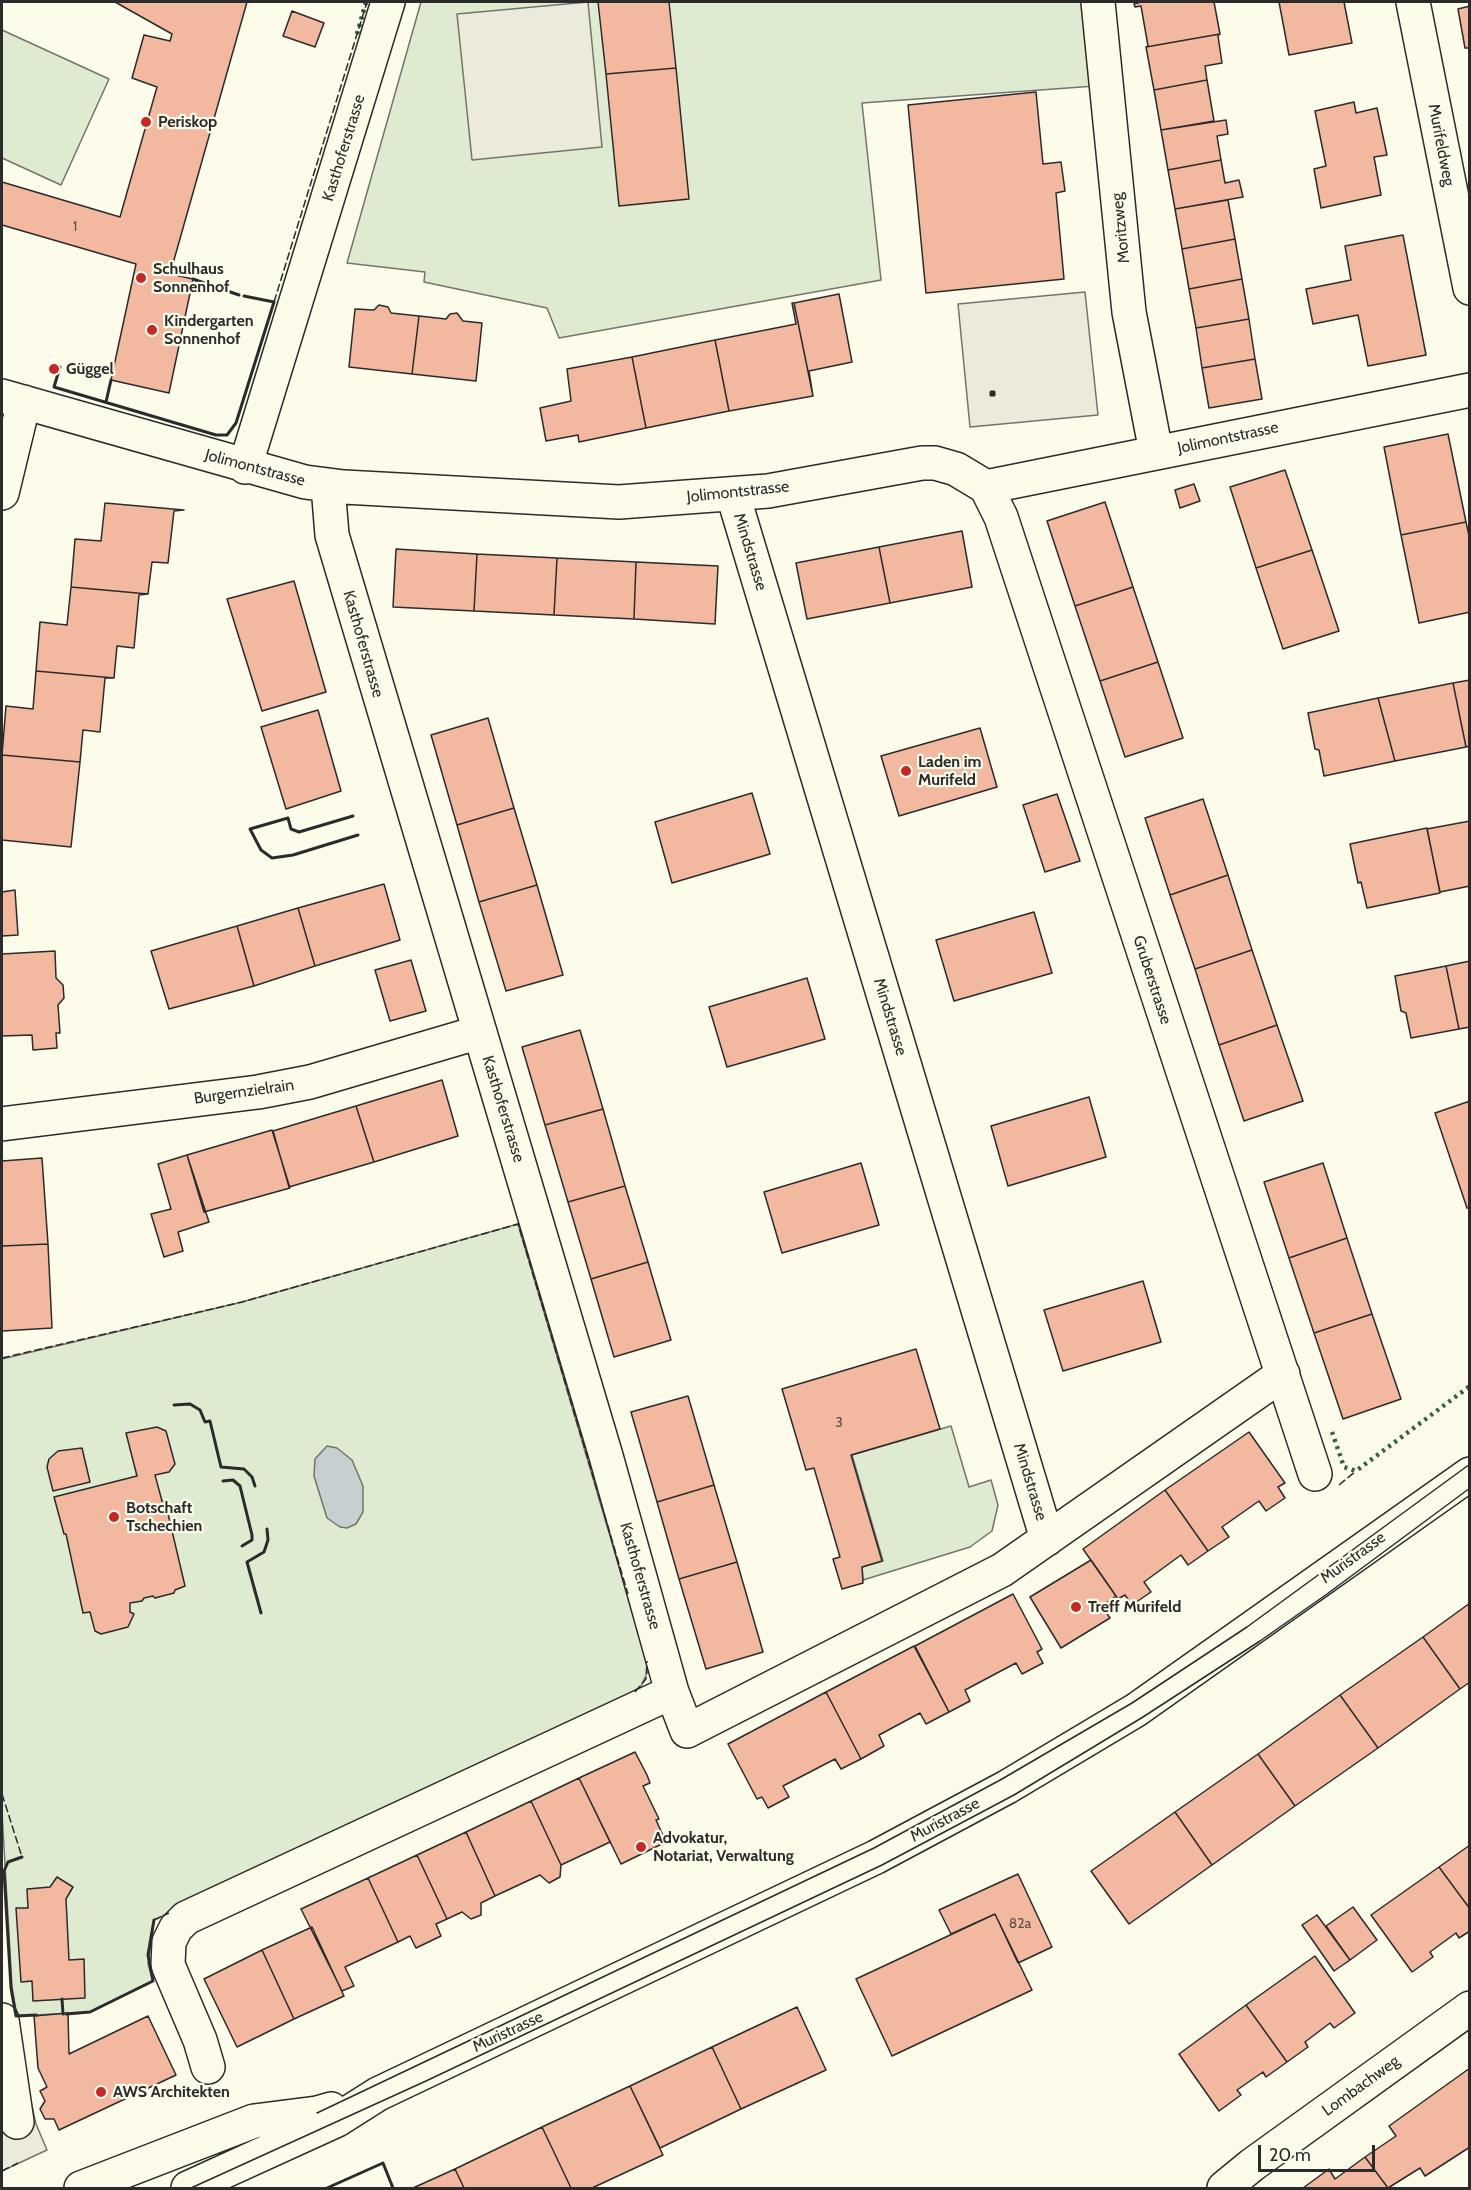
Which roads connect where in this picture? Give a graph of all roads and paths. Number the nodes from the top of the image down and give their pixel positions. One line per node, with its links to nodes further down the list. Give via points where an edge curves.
1 (388, 2): 8 (street, Kasthoferstrasse)
2 (1098, 2): 7 (street, Moritzweg, via 1129,312)
3 (1413, 2): 4 (street, Murifeldweg)
4 (1470, 288)
5 (1470, 390): 7 (street, Jolimontstrasse)
6 (13, 399): 8 (street, Jolimontstrasse); 11 (street)
7 (1156, 452): 10 (street, Jolimontstrasse)
8 (245, 467): 9 (street, Jolimontstrasse)
9 (328, 486): 12 (street, Jolimontstrasse, via 619,502); 13 (street, Kasthoferstrasse, via 332,535)
10 (986, 487): 12 (street, Jolimontstrasse, via 956,469 921,463); 15 (street, Gruberstrasse, via 1001,517)
11 (2, 493)
12 (734, 495): 18 (street, Mindstrasse)
13 (480, 1032): 14 (street, Burgernzielrain, via 310,1082); 19 (street, Kasthoferstrasse)
14 (2, 1124)
15 (1283, 1374): 16 (street, Gruberstrasse); 18 (street)
16 (1315, 1474)
17 (1470, 1474): 23 (street, Muristrasse, via 1136,1710 1007,1787 876,1857)
18 (1047, 1539): 19 (street, Kasthoferstrasse, via 1002,1570 687,1731)
19 (672, 1692): 22 (street, via 186,1918 171,1937 167,1957)
20 (1470, 2007): 27 (street, Lombachweg)
21 (2, 2020): 24 (street)
22 (208, 2067)
23 (378, 2094): 25 (street, Muristrasse, via 316,2113 254,2121); 26 (street, Muristrasse, via 337,2120)
24 (17, 2122)
25 (81, 2188)
26 (188, 2188)
27 (1224, 2188)

